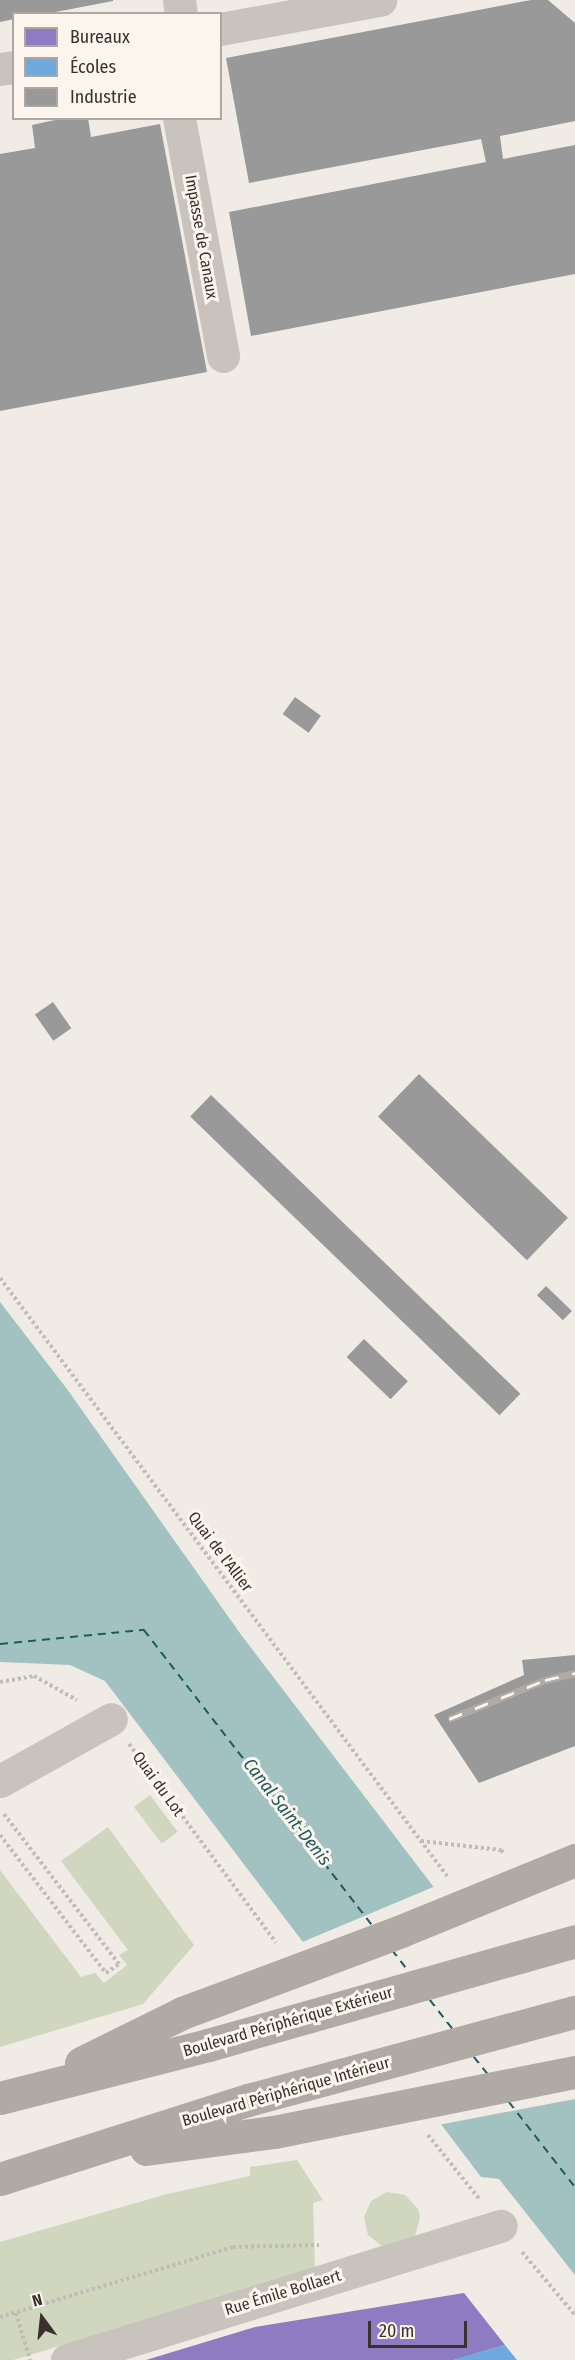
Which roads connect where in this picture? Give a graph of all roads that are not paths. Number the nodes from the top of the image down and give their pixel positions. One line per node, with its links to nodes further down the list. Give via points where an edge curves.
1 (380, 0): 2 (street)
2 (222, 29)
3 (179, 120): 4 (street, Impasse de Canaux)
4 (223, 356)
5 (111, 1719): 6 (street)
6 (0, 1781)
7 (575, 1860): 11 (highway, bridge, via 401,1931 182,2013)
8 (575, 1941): 11 (highway, Boulevard Périphérique Extérieur, bridge, via 208,2045)
9 (575, 2012): 12 (highway, Boulevard Périphérique Intérieur, bridge, via 248,2100)
10 (575, 2072): 12 (highway, bridge, via 274,2132)
11 (9, 2096)
12 (64, 2160): 13 (highway, Boulevard Périphérique Intérieur)
13 (0, 2178)
14 (501, 2226): 15 (street, Rue Émile Bollaert)
15 (66, 2360)

